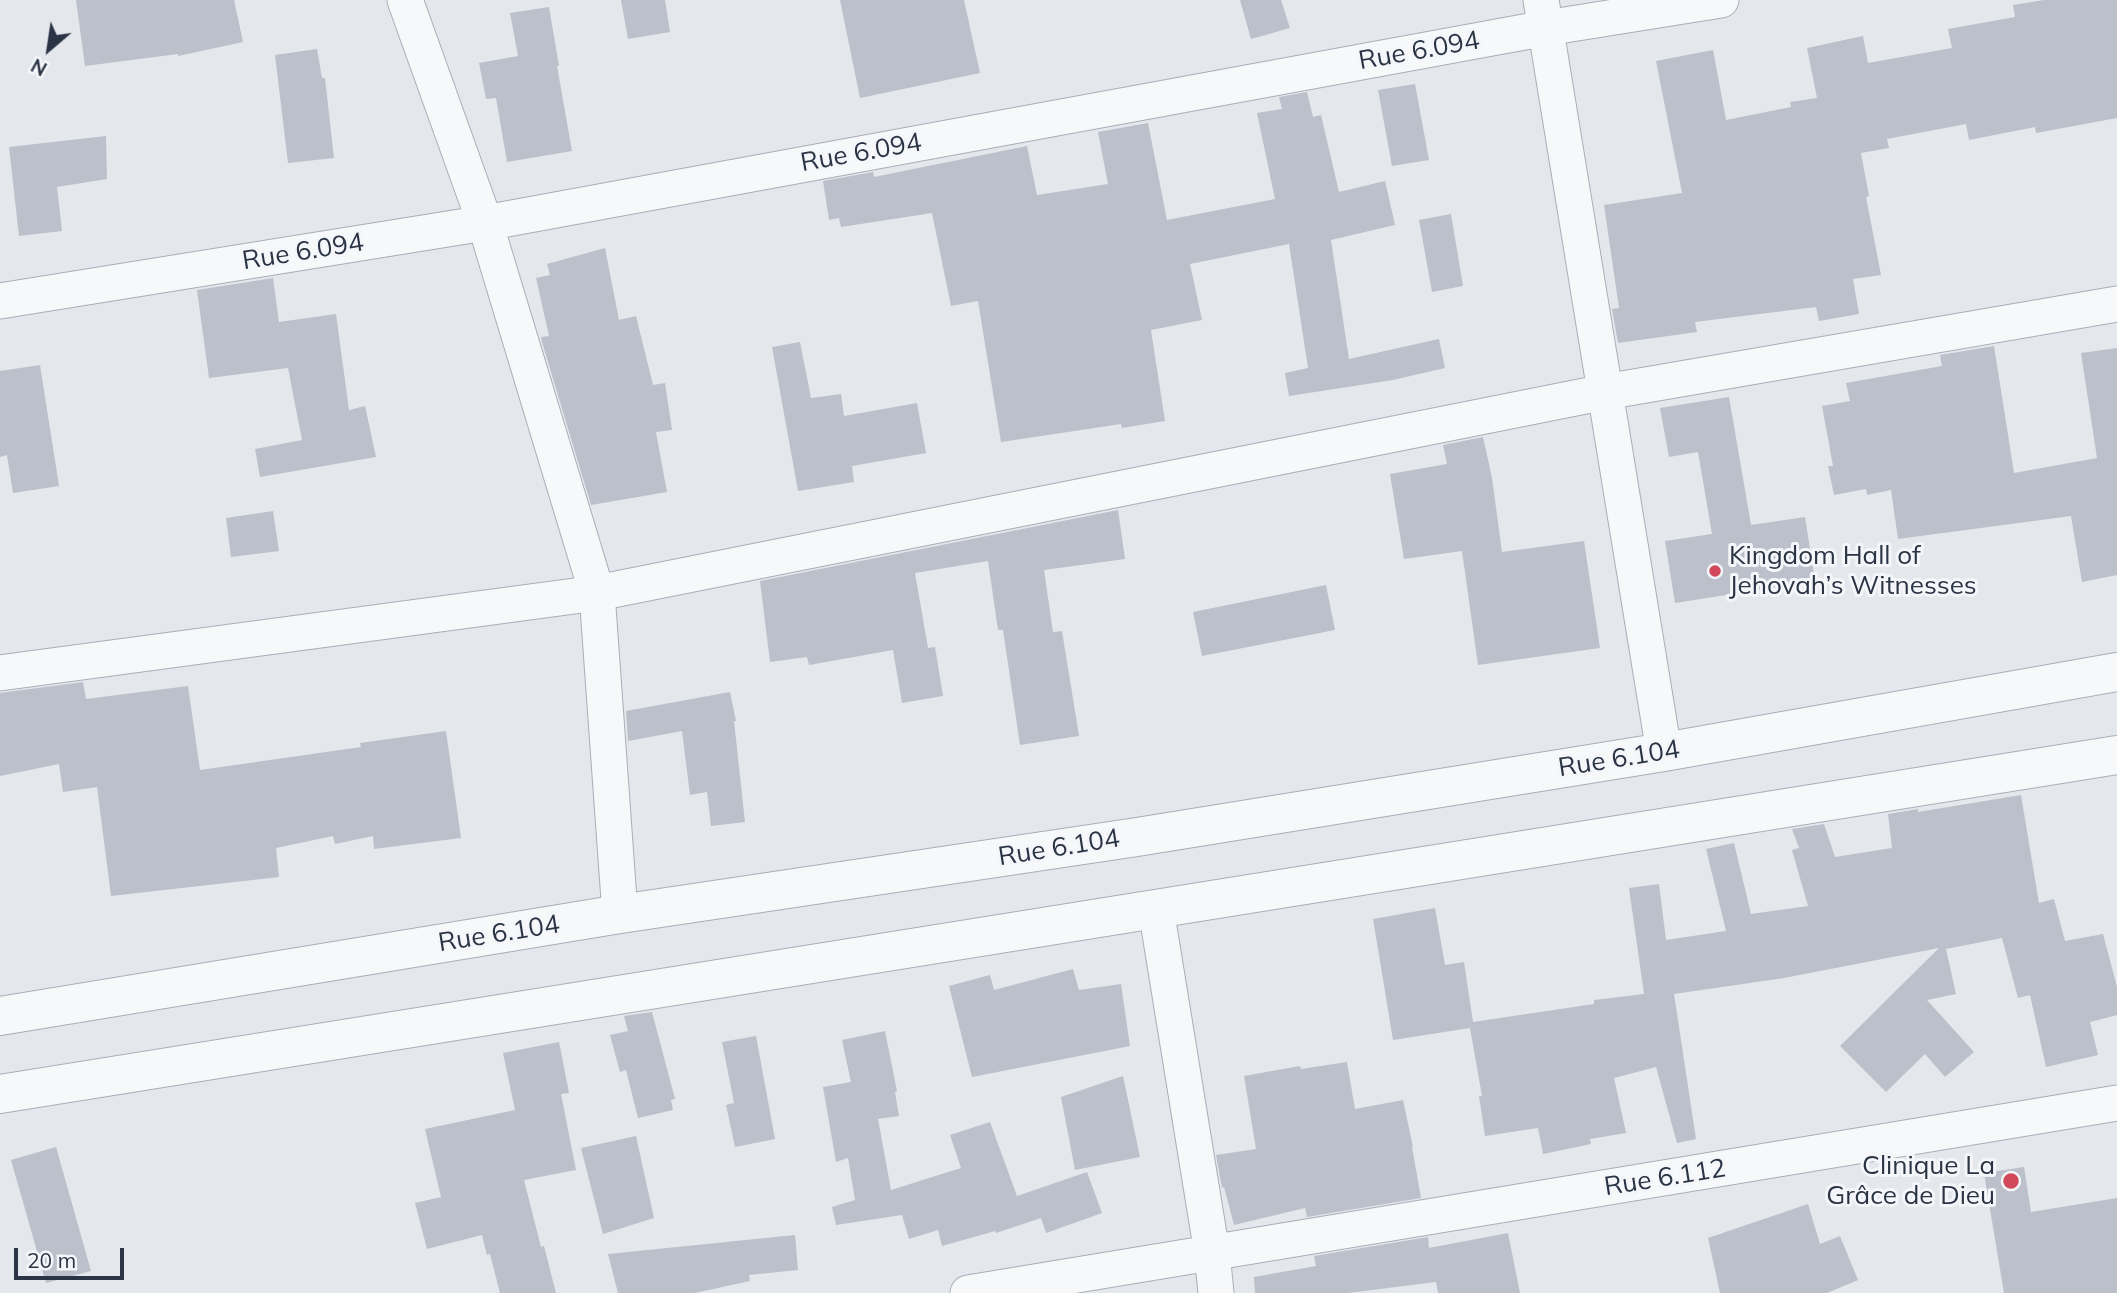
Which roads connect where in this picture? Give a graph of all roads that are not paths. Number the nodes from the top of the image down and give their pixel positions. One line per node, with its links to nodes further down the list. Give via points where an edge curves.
1 (405, 0): 4 (street)
2 (1721, 0): 3 (street, Rue 6.094)
3 (1543, 14): 4 (street, Rue 6.094); 7 (street)
4 (485, 223): 5 (street, Rue 6.094); 8 (street)
5 (0, 301)
6 (2117, 304): 7 (street)
7 (1605, 392): 8 (street); 11 (street)
8 (597, 593): 10 (street); 14 (street)
9 (2117, 672): 11 (street, Rue 6.104)
10 (0, 673)
11 (1664, 752): 14 (street, Rue 6.104)
12 (2117, 755): 13 (street)
13 (1156, 909): 16 (street); 18 (street)
14 (620, 914): 15 (street, Rue 6.104)
15 (0, 1016)
16 (0, 1094)
17 (2117, 1103): 18 (street, Rue 6.112)
18 (1212, 1253): 19 (street, Rue 6.112); 20 (street)
19 (968, 1293)
20 (1216, 1293)

